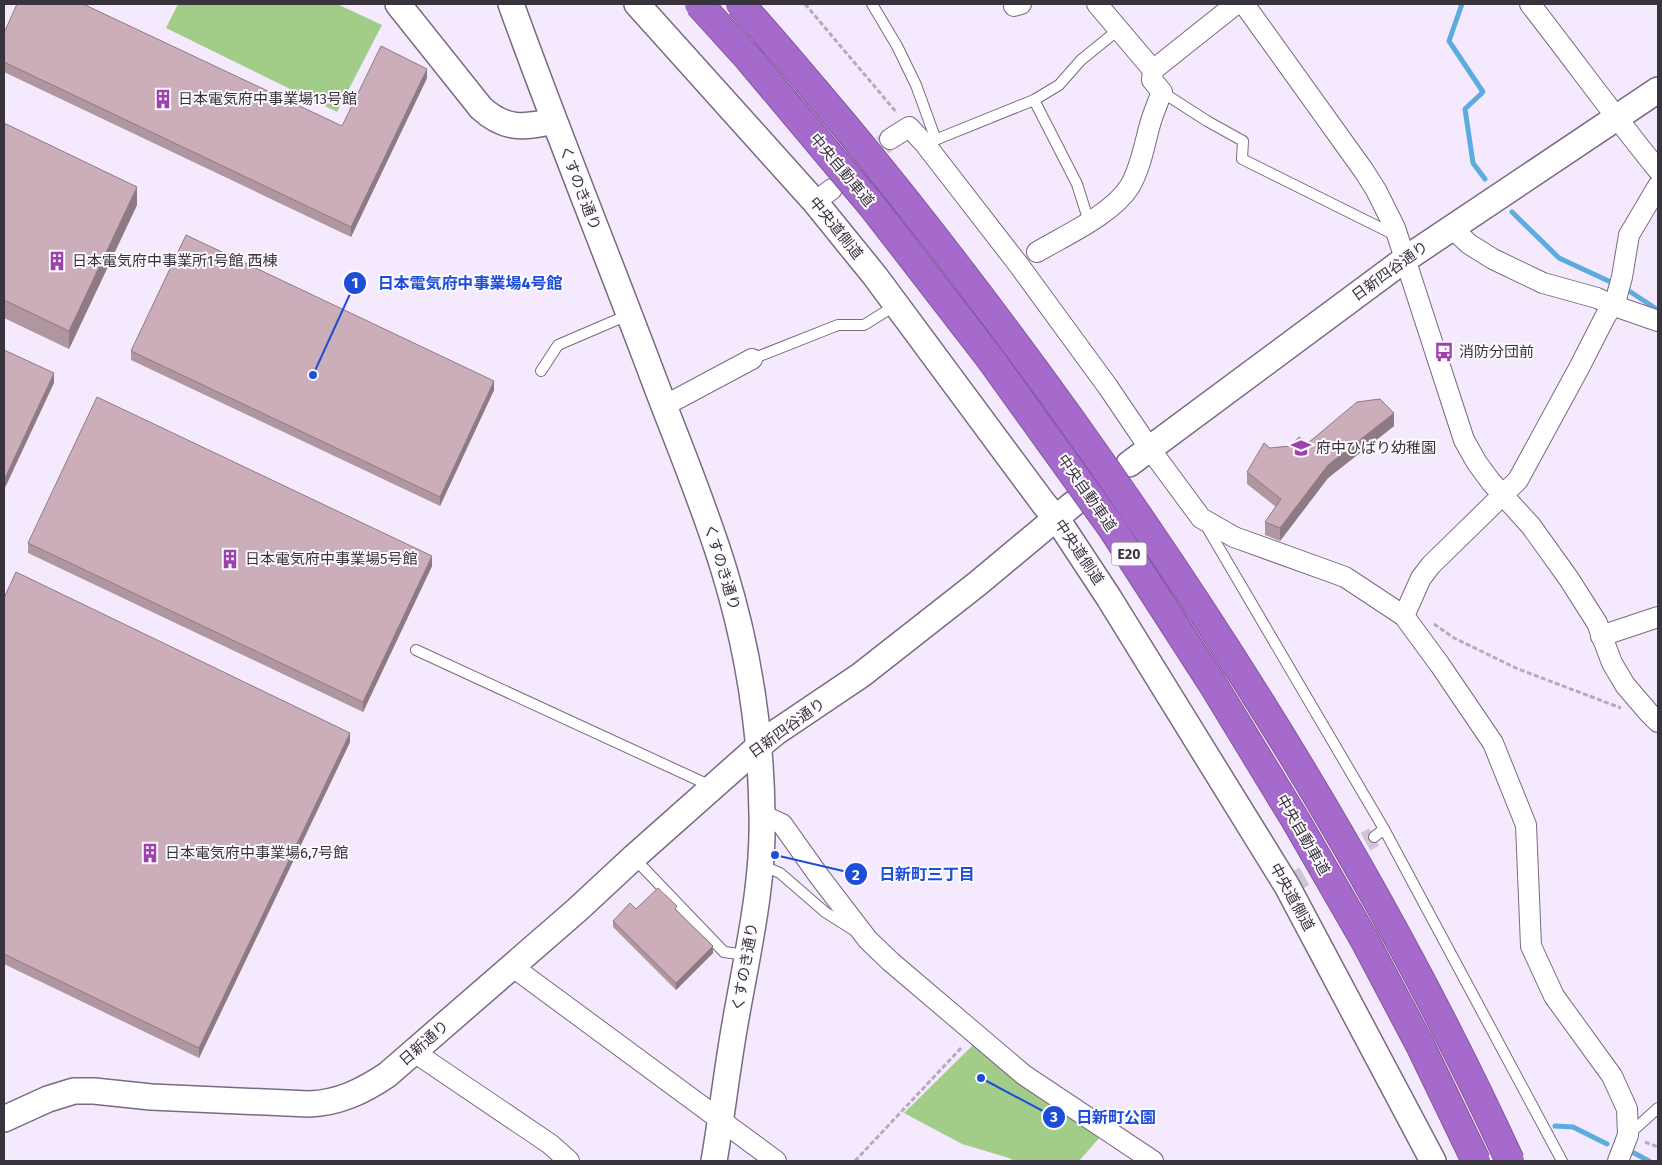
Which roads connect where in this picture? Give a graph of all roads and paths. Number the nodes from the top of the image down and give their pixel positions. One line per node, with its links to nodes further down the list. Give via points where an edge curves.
1 (398, 4): 18 (street, via 490,116 524,127)
2 (511, 4): 18 (street, くすのき通り)
3 (638, 4): 29 (street, 中央道側道, via 824,196)
4 (699, 4): 67 (highway, 中央自動車道 / E20, bridge, via 873,207 989,356 1112,528 1212,683 1364,939)
5 (740, 4): 68 (highway, 中央自動車道 / E20, bridge, via 898,190 1015,342 1178,574 1238,665 1391,924 1448,1031)
6 (805, 4): 19 (path)
7 (872, 4): 21 (lane, via 916,85)
8 (1097, 4): 12 (street)
9 (1236, 4): 13 (street)
10 (1244, 4): 26 (street, via 1364,171 1376,190)
11 (1530, 4): 17 (street)
12 (1118, 30): 13 (street); 16 (lane, via 1082,60 1059,85)
13 (1153, 70): 15 (street, via 1152,80)
14 (1658, 90): 17 (street, 日新四谷通り)
15 (1162, 92): 24 (street, via 1130,186 1117,202); 26 (lane, via 1243,141 1242,160)
16 (1034, 100): 21 (lane); 24 (lane, via 1077,184)
17 (1616, 118): 22 (street); 25 (street, 日新四谷通り)
18 (554, 121): 30 (street, くすのき通り)
19 (909, 127): 20 (street); 21 (street)
20 (890, 139)
21 (930, 142): 35 (street)
22 (1658, 170)
23 (1658, 186): 28 (street, via 1629,235)
24 (1089, 222): 27 (street)
25 (1452, 228): 26 (street, 日新四谷通り); 28 (street, via 1468,244 1543,283)
26 (1401, 248): 35 (street, 日新四谷通り); 37 (street, via 1464,440)
27 (1037, 252)
28 (1614, 302): 31 (street); 37 (street, via 1518,480)
29 (896, 305): 32 (lane, via 864,325 838,325); 38 (street, 中央道側道, via 1044,504)
30 (629, 314): 33 (lane, via 558,345); 34 (street, くすのき通り)
31 (1658, 321)
32 (752, 359): 34 (street)
33 (541, 371)
34 (664, 406): 45 (street, くすのき通り, via 711,530 735,607 750,682)
35 (1150, 448): 36 (street, 日新四谷通り); 39 (street)
36 (1129, 464)
37 (1503, 496): 40 (street, via 1431,565 1421,578); 42 (street, via 1537,533 1584,602)
38 (1065, 512): 45 (street, 日新四谷通り, via 861,675); 66 (street, 中央道側道, via 1109,598 1287,886)
39 (1201, 518): 40 (street, via 1234,537 1345,578); 48 (lane)
40 (1404, 616): 44 (path, via 1420,614 1454,638 1518,669 1617,707); 60 (street, via 1493,743 1526,825 1531,946 1554,996 1612,1076 1627,1109)
41 (1658, 617): 42 (street)
42 (1601, 636): 44 (street, via 1626,686)
43 (416, 650): 46 (lane)
44 (1653, 717)
45 (758, 747): 46 (street, 日新四谷通り); 47 (street, くすのき通り)
46 (712, 786): 50 (street, 日新四谷通り)
47 (762, 816): 51 (street, くすのき通り); 52 (street, via 782,824)
48 (1384, 829): 49 (lane); 69 (lane)
49 (1374, 837)
50 (634, 857): 53 (lane, via 724,952); 54 (street, 日新四谷通り)
51 (761, 865): 52 (lane, via 780,873 825,912); 53 (street, くすのき通り)
52 (868, 940): 55 (street)
53 (748, 955): 59 (street, くすのき通り)
54 (513, 967): 56 (street, 日新通り); 59 (street)
55 (975, 1032): 64 (path); 65 (street, via 1024,1075)
56 (414, 1052): 58 (street, 日新通り, via 371,1086 322,1104 74,1091); 61 (street, via 550,1144)
57 (1658, 1108): 60 (lane)
58 (4, 1119)
59 (721, 1120): 62 (street, くすのき通り); 63 (street)
60 (1628, 1135): 70 (street)
61 (569, 1161)
62 (714, 1161)
63 (776, 1161)
64 (855, 1161)
65 (1153, 1161)
66 (1433, 1161)
67 (1476, 1161)
68 (1510, 1161)
69 (1562, 1161)
70 (1618, 1161)

